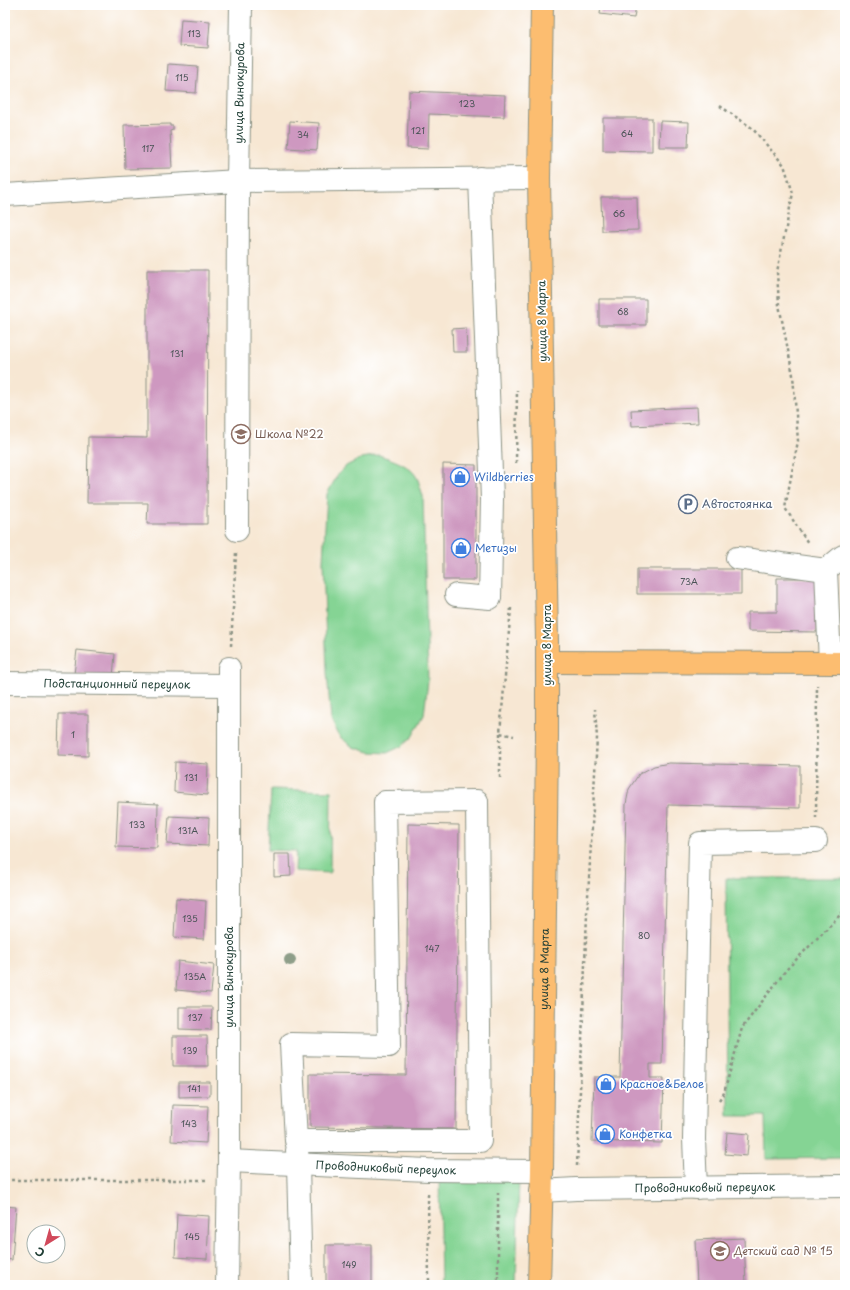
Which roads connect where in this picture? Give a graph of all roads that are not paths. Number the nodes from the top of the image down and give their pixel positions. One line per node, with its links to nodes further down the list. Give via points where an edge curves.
1 (241, 5): 5 (street, улица Винокурова)
2 (542, 5): 4 (main road, улица 8 Марта)
3 (480, 178): 4 (street); 5 (street); 11 (street, via 492,500 490,598)
4 (539, 178): 12 (main road, улица 8 Марта)
5 (238, 181): 6 (street); 7 (street, улица Винокурова)
6 (5, 195)
7 (237, 530)
8 (845, 556): 10 (street)
9 (737, 558): 10 (street)
10 (826, 570): 13 (street)
11 (456, 595)
12 (547, 662): 13 (main road); 20 (main road, улица 8 Марта)
13 (831, 663)
14 (229, 677): 15 (street, Подстанционный переулок); 19 (street, улица Винокурова)
15 (5, 683)
16 (816, 840): 22 (street, via 700,843 694,1139)
17 (296, 1141): 17 (street, via 480,1141 476,801 385,802 389,1046 291,1044); 18 (street)
18 (298, 1164): 19 (street, Проводниковый переулок); 20 (street, Проводниковый переулок, via 428,1170 498,1170); 24 (street)
19 (229, 1170): 23 (street, улица Винокурова)
20 (542, 1181): 22 (street, Проводниковый переулок, via 576,1189); 25 (main road, улица 8 Марта)
21 (845, 1186): 22 (street, Проводниковый переулок)
22 (696, 1188)
23 (227, 1285)
24 (301, 1285)
25 (539, 1285)

